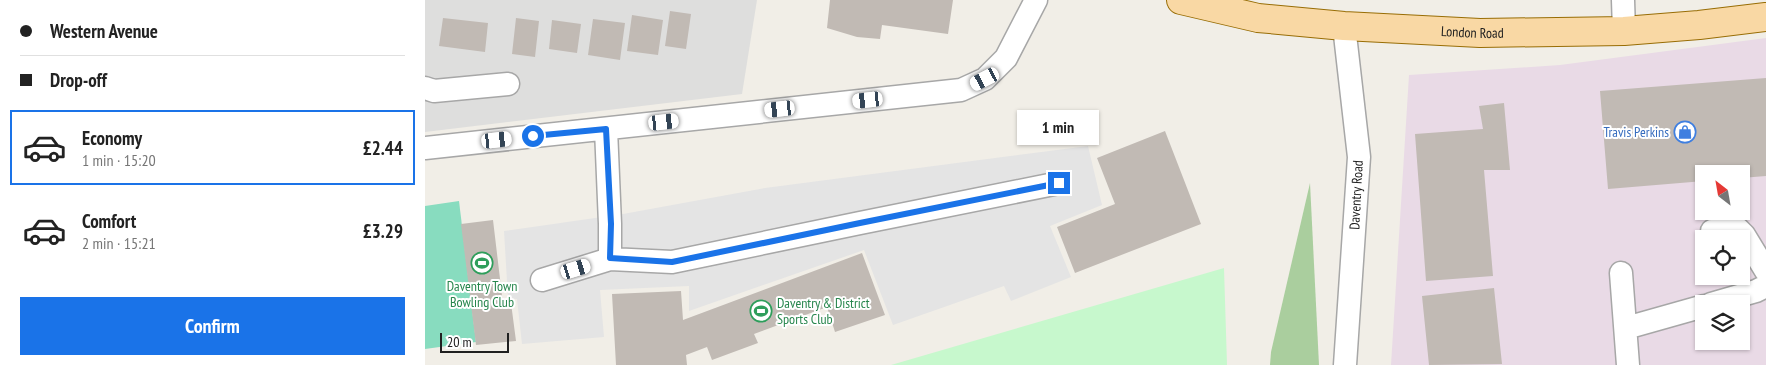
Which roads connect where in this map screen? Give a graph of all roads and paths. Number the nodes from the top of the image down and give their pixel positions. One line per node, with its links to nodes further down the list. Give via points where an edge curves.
1 (1036, 0): 9 (street, via 1006,58 985,79 961,90)
2 (1181, 0): 5 (main road, London Road, via 1258,18)
3 (1623, 0): 6 (street)
4 (1766, 17): 6 (main road, London Road)
5 (1344, 26): 6 (main road, London Road, via 1481,33); 23 (street, Daventry Road, via 1359,157)
6 (1624, 31)
7 (508, 84): 8 (street, via 434,91)
8 (425, 88)
9 (606, 129): 10 (street); 15 (street)
10 (425, 148)
11 (1059, 183): 15 (street, via 672,262)
12 (1725, 230): 13 (street)
13 (1739, 230)
14 (1750, 245): 16 (street)
15 (610, 258): 18 (street)
16 (1766, 271)
17 (1621, 273): 22 (street)
18 (541, 280)
19 (1766, 286): 20 (street)
20 (1741, 295)
21 (1695, 309): 22 (street)
22 (1625, 328): 24 (street)
23 (1345, 365)
24 (1628, 365)

